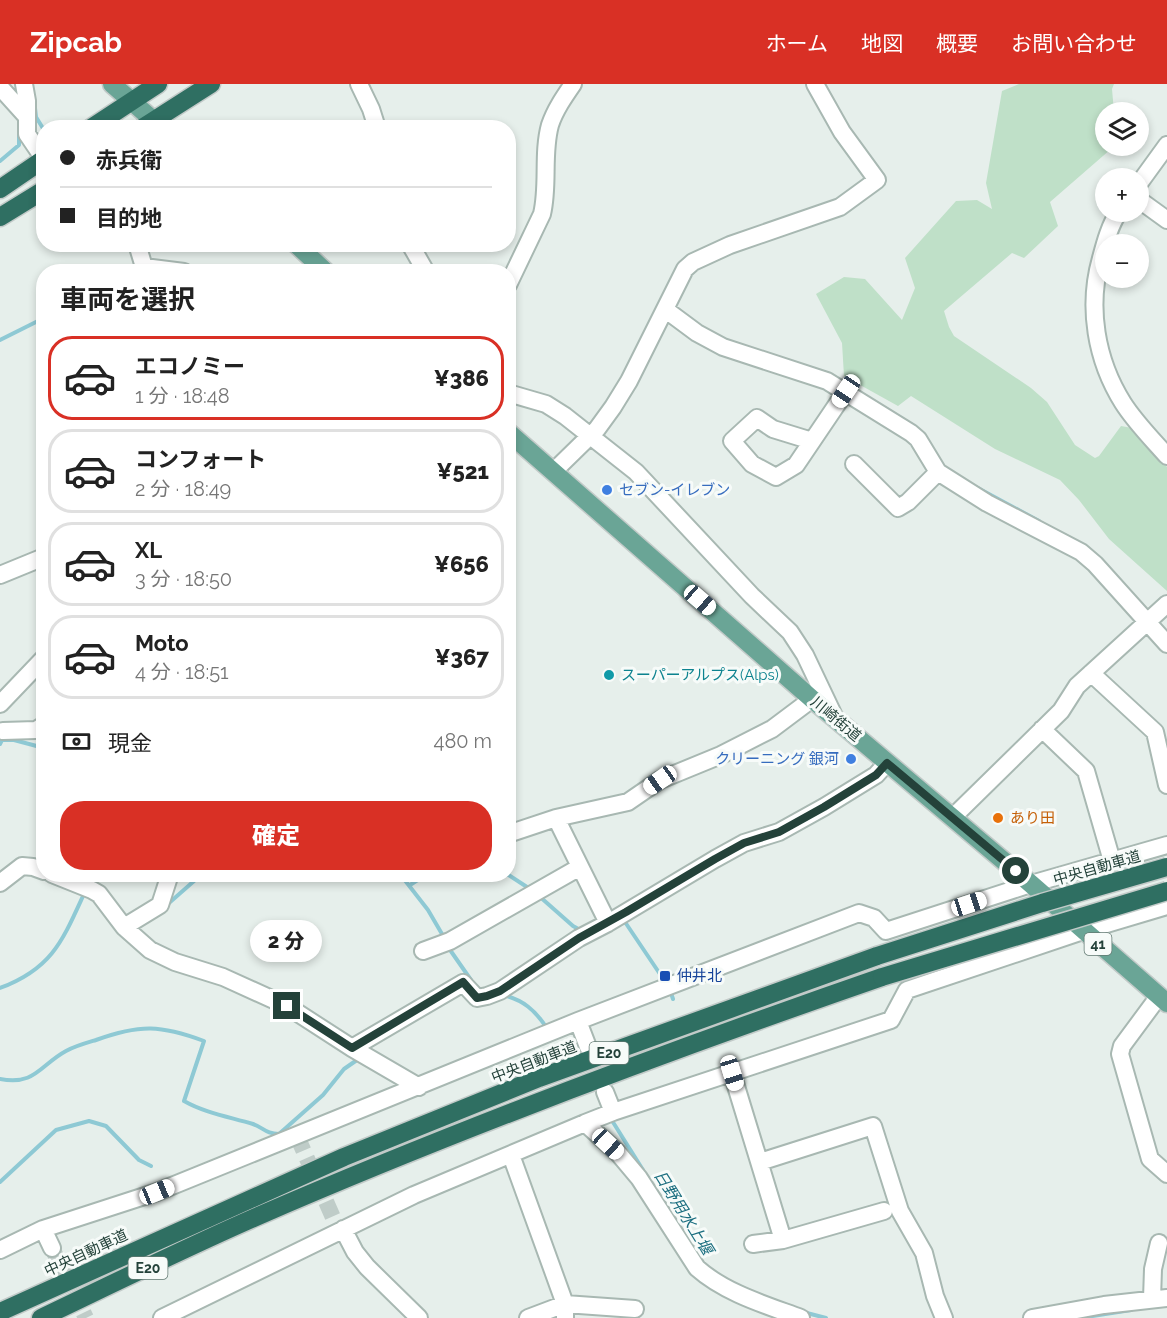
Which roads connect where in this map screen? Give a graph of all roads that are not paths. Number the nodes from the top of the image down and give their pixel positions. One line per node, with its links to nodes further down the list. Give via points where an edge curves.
1 (24, 84): 10 (street)
2 (112, 84): 9 (main road)
3 (158, 84): 9 (highway)
4 (211, 84): 13 (highway)
5 (359, 84): 14 (street)
6 (573, 84): 27 (street, via 550,125 542,214)
7 (815, 84): 28 (street, via 842,132 877,180 840,207 693,262 685,269)
8 (0, 87): 10 (street)
9 (132, 101): 11 (highway); 12 (main road)
10 (27, 117): 16 (street, via 27,134)
11 (103, 120)
12 (148, 120)
13 (159, 120)
14 (374, 120)
15 (1167, 145): 18 (street)
16 (36, 147)
17 (36, 164): 19 (highway)
18 (1149, 170)
19 (0, 189)
20 (36, 195): 22 (highway)
21 (1149, 207): 23 (street)
22 (0, 217)
23 (1167, 219)
24 (1113, 222): 34 (street, via 1094,288 1098,343 1124,405)
25 (304, 252): 26 (main road)
26 (317, 264)
27 (516, 268)
28 (666, 310): 29 (street, via 723,347 827,381); 31 (street, via 619,399)
29 (846, 391): 33 (street); 37 (street, via 918,439)
30 (516, 395): 31 (street, via 546,404)
31 (590, 436): 36 (street); 47 (street, via 636,472 790,632)
32 (516, 439): 36 (main road, 川崎街道 / 41)
33 (812, 441)
34 (1167, 456)
35 (854, 464): 37 (street, via 898,508)
36 (554, 471): 45 (main road, 川崎街道 / 41)
37 (938, 472): 41 (street, via 987,503 1082,552)
38 (36, 560): 39 (street)
39 (0, 575)
40 (1167, 604): 41 (street)
41 (1146, 621): 42 (street); 44 (street)
42 (1167, 644)
43 (36, 666): 46 (street)
44 (1091, 673): 48 (street); 51 (street)
45 (812, 699): 47 (main road, 川崎街道 / 41); 55 (street, via 772,729 660,780 628,802)
46 (0, 704)
47 (834, 716): 52 (main road, 川崎街道 / 41)
48 (1042, 729): 54 (street); 58 (street, via 1086,771)
49 (1, 730): 50 (street)
50 (36, 730)
51 (1161, 731): 53 (street)
52 (887, 763): 54 (main road, 川崎街道 / 41); 68 (street, via 876,775 824,807 779,832 724,853)
53 (1167, 785)
54 (953, 817): 65 (main road, 川崎街道 / 41)
55 (556, 818): 56 (street); 59 (street)
56 (516, 831)
57 (1167, 845): 58 (street)
58 (1112, 861): 65 (street)
59 (580, 867): 68 (street); 72 (street, via 450,941)
60 (1167, 867): 97 (highway, 中央自動車道 / E20, bridge, via 877,956 539,1078 366,1148)
61 (36, 869): 64 (street, via 22,866)
62 (71, 882): 69 (street, via 99,894)
63 (167, 882): 69 (street, via 160,905)
64 (0, 883)
65 (1031, 884): 70 (street); 71 (main road, 川崎街道 / 41)
66 (1167, 891): 98 (highway, E20, bridge, via 882,977 609,1074 255,1217)
67 (1167, 906): 71 (street)
68 (608, 923): 77 (street, via 493,993 477,998 463,982)
69 (124, 927): 77 (street, via 150,950 287,1006)
70 (886, 931): 73 (street); 75 (street, via 874,918 859,913)
71 (1083, 931): 73 (street); 74 (main road, 川崎街道 / 41)
72 (428, 944)
73 (907, 990): 78 (street, via 891,1020)
74 (1163, 999): 85 (street, via 1122,1046 1120,1054 1150,1159)
75 (578, 1021): 76 (street); 79 (street)
76 (588, 1047)
77 (352, 1048): 79 (street)
78 (732, 1073): 81 (street); 84 (street)
79 (419, 1087): 87 (street, via 157,1192)
80 (605, 1092): 81 (street)
81 (613, 1112): 82 (street)
82 (585, 1123): 83 (street); 102 (street, via 639,1178 697,1268 742,1294)
83 (511, 1155): 88 (street); 96 (street)
84 (760, 1162): 89 (street); 103 (street, via 873,1126 900,1211 924,1253)
85 (1167, 1174)
86 (884, 1211): 89 (street)
87 (43, 1229): 92 (street); 93 (street)
88 (343, 1229): 99 (street); 100 (street, via 367,1267)
89 (783, 1240): 91 (street)
90 (1159, 1243): 94 (street, via 1153,1269)
91 (753, 1244)
92 (51, 1248)
93 (0, 1251)
94 (1160, 1299): 104 (street)
95 (635, 1309): 96 (street)
96 (565, 1311): 101 (street)
97 (0, 1312)
98 (41, 1318)
99 (162, 1318)
100 (419, 1318)
101 (528, 1318)
102 (801, 1318)
103 (944, 1318)
104 (1032, 1318)

